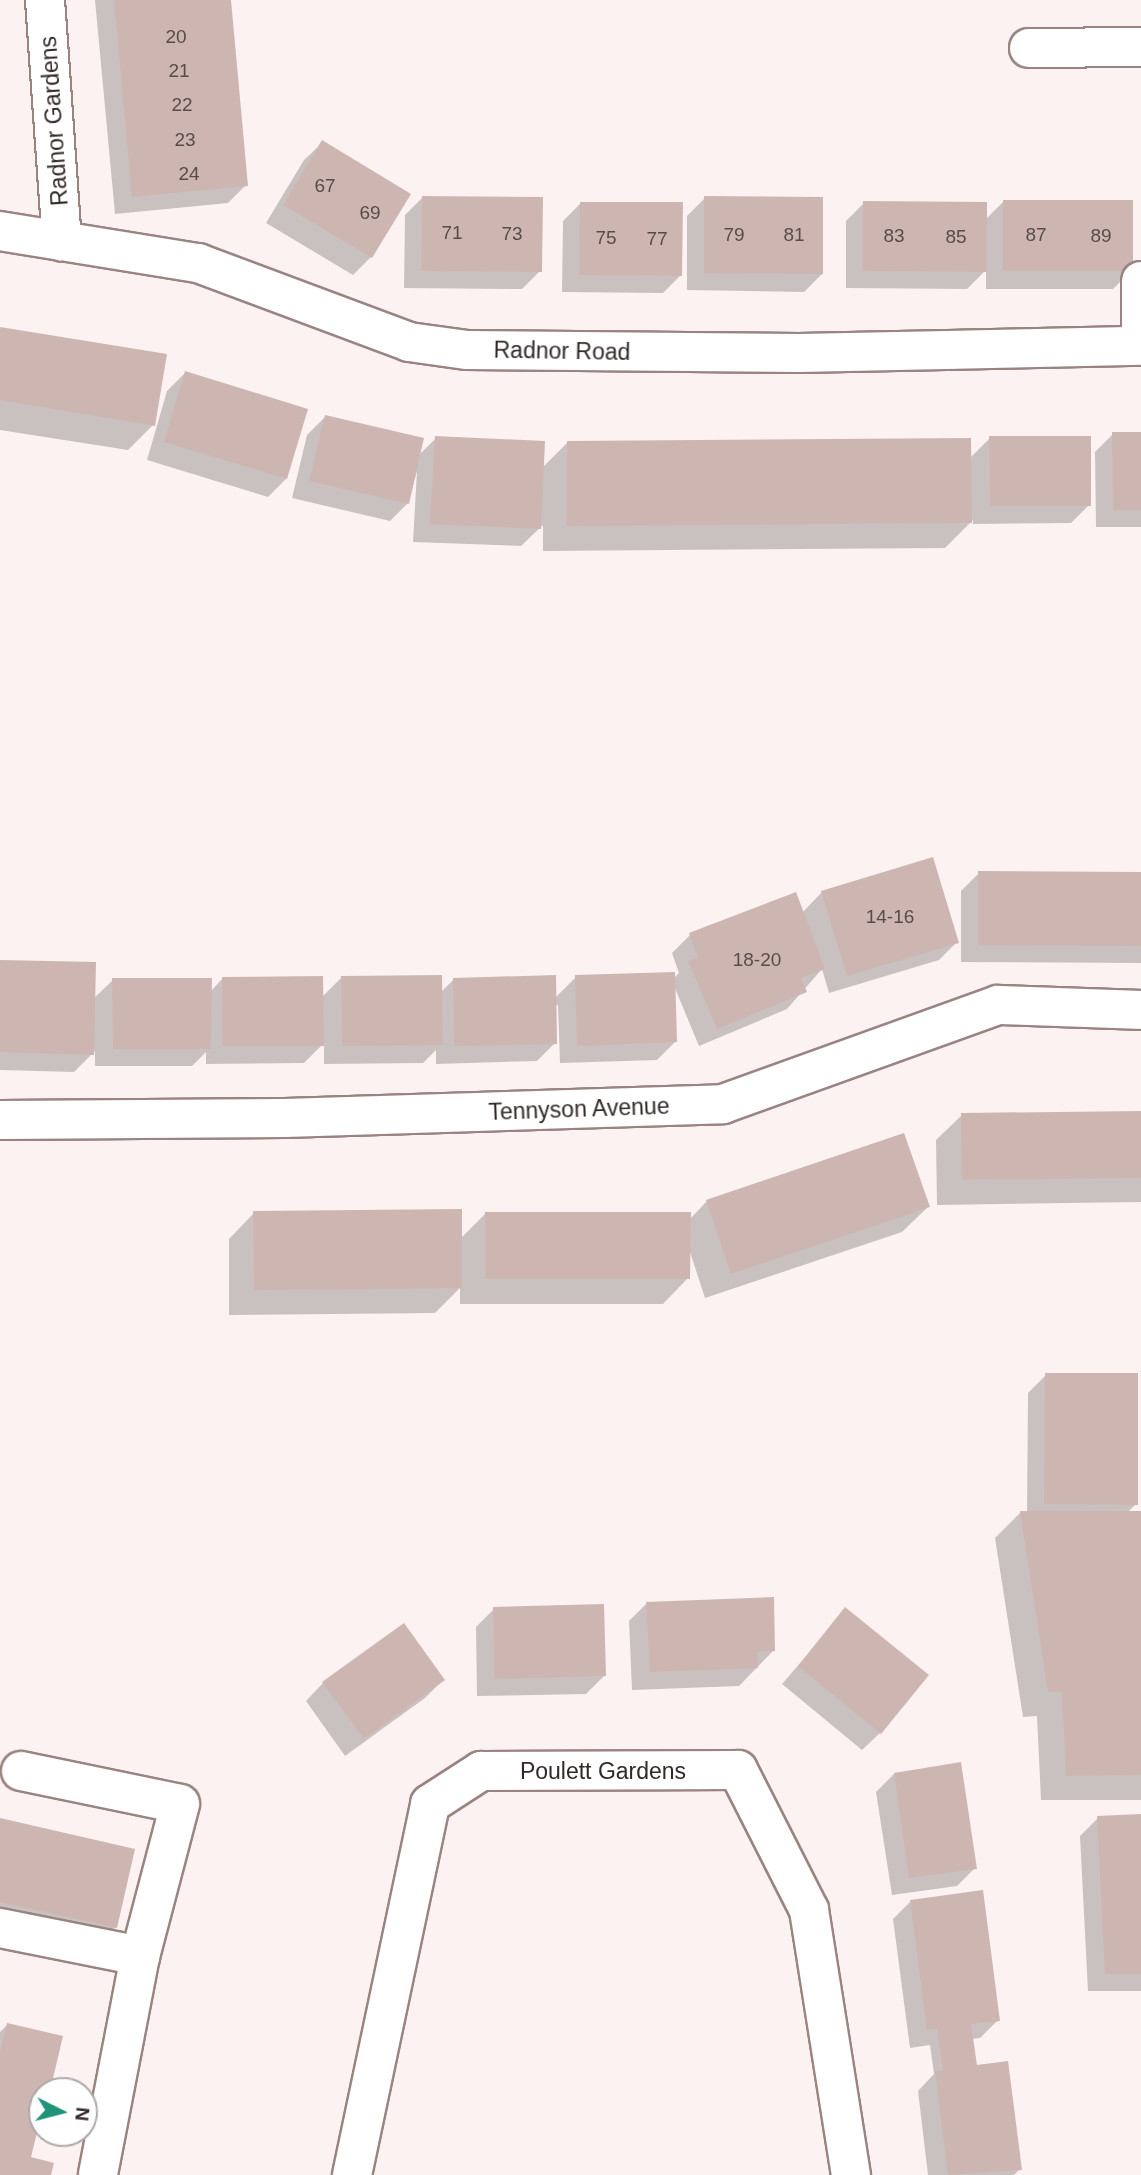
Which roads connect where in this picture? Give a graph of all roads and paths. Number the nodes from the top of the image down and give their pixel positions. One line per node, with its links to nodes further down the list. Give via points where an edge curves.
1 (45, 0): 5 (street, Radnor Gardens)
2 (1141, 47): 3 (street)
3 (1029, 48)
4 (0, 231): 5 (street, Radnor Road)
5 (62, 241): 8 (street, Radnor Road, via 198,263 409,342 467,350 799,353)
6 (1141, 281): 7 (street)
7 (1141, 333)
8 (1141, 346)
9 (1141, 1010): 10 (street, Tennyson Avenue, via 998,1005 723,1104 285,1118)
10 (0, 1121)
11 (21, 1771): 13 (street, via 180,1804)
12 (0, 1928): 13 (street)
13 (140, 1955): 14 (street)
14 (98, 2175)
15 (352, 2175): 16 (street, Poulett Gardens, via 430,1804 481,1771 738,1770 809,1910)
16 (851, 2175)

